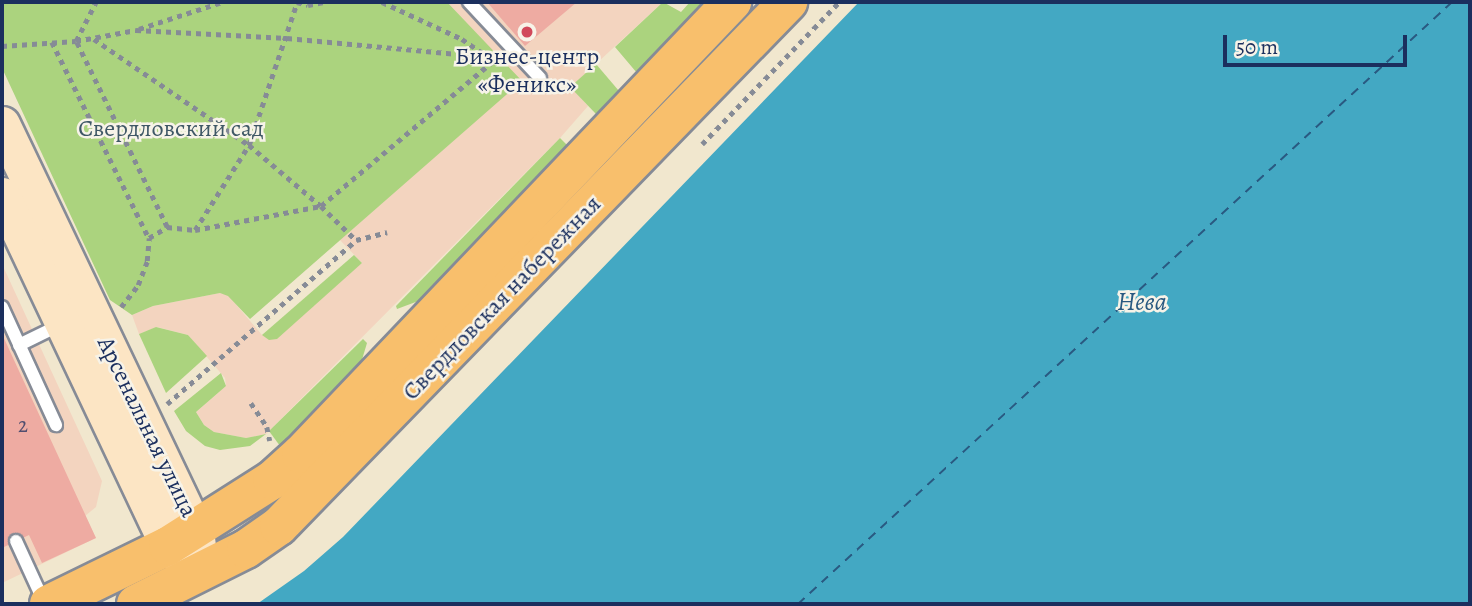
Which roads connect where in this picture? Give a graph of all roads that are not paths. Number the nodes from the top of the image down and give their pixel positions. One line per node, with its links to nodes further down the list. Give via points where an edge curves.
1 (469, 2): 4 (lane)
2 (732, 2): 11 (main road, Свердловская набережная, via 302,454 272,480)
3 (788, 2): 13 (main road, Свердловская набережная, via 279,526)
4 (540, 78)
5 (2, 124): 11 (main road, Арсенальная улица)
6 (6, 215): 8 (main road, Арсенальная улица)
7 (2, 307): 9 (lane)
8 (63, 324): 9 (lane); 11 (main road, Арсенальная улица)
9 (19, 345): 10 (lane)
10 (56, 425)
11 (182, 538): 13 (main road, Арсенальная улица); 14 (main road, Свердловская набережная)
12 (16, 541): 14 (lane)
13 (200, 573): 15 (main road, Свердловская набережная)
14 (47, 604)
15 (136, 604)

